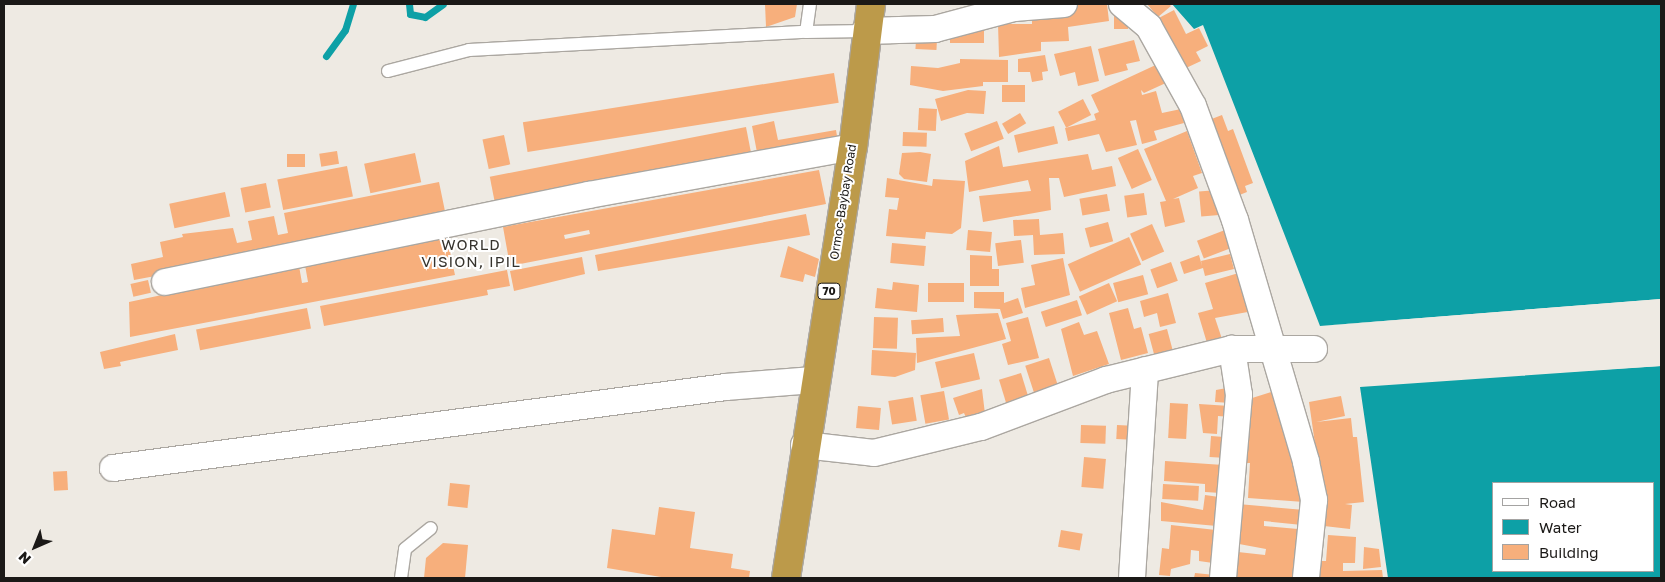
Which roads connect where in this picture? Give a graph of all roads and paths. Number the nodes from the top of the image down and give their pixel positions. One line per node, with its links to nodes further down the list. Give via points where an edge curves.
1 (810, 4): 6 (lane)
2 (871, 4): 5 (highway, Ormoc-Baybay Road / 70)
3 (1064, 4): 5 (street, via 1014,8 935,29)
4 (1122, 4): 10 (street, via 1148,27 1193,106 1235,220)
5 (865, 31): 6 (lane); 8 (highway, Ormoc-Baybay Road / 70)
6 (806, 32): 7 (lane, via 469,50)
7 (388, 71)
8 (853, 147): 9 (street, via 580,197); 14 (highway, Ormoc-Baybay Road / 70)
9 (165, 282)
10 (1270, 348): 11 (street); 12 (street); 22 (street, via 1297,424 1314,500)
11 (1232, 349): 13 (street); 21 (street, via 1239,395)
12 (1314, 349)
13 (1144, 370): 15 (street, via 982,427 874,453); 20 (street)
14 (813, 380): 15 (highway, Ormoc-Baybay Road / 70); 16 (street, via 726,387)
15 (804, 445): 19 (highway, Ormoc-Baybay Road / 70)
16 (113, 468)
17 (431, 528): 18 (lane, via 405,549)
18 (401, 578)
19 (786, 578)
20 (1132, 578)
21 (1223, 578)
22 (1306, 578)

